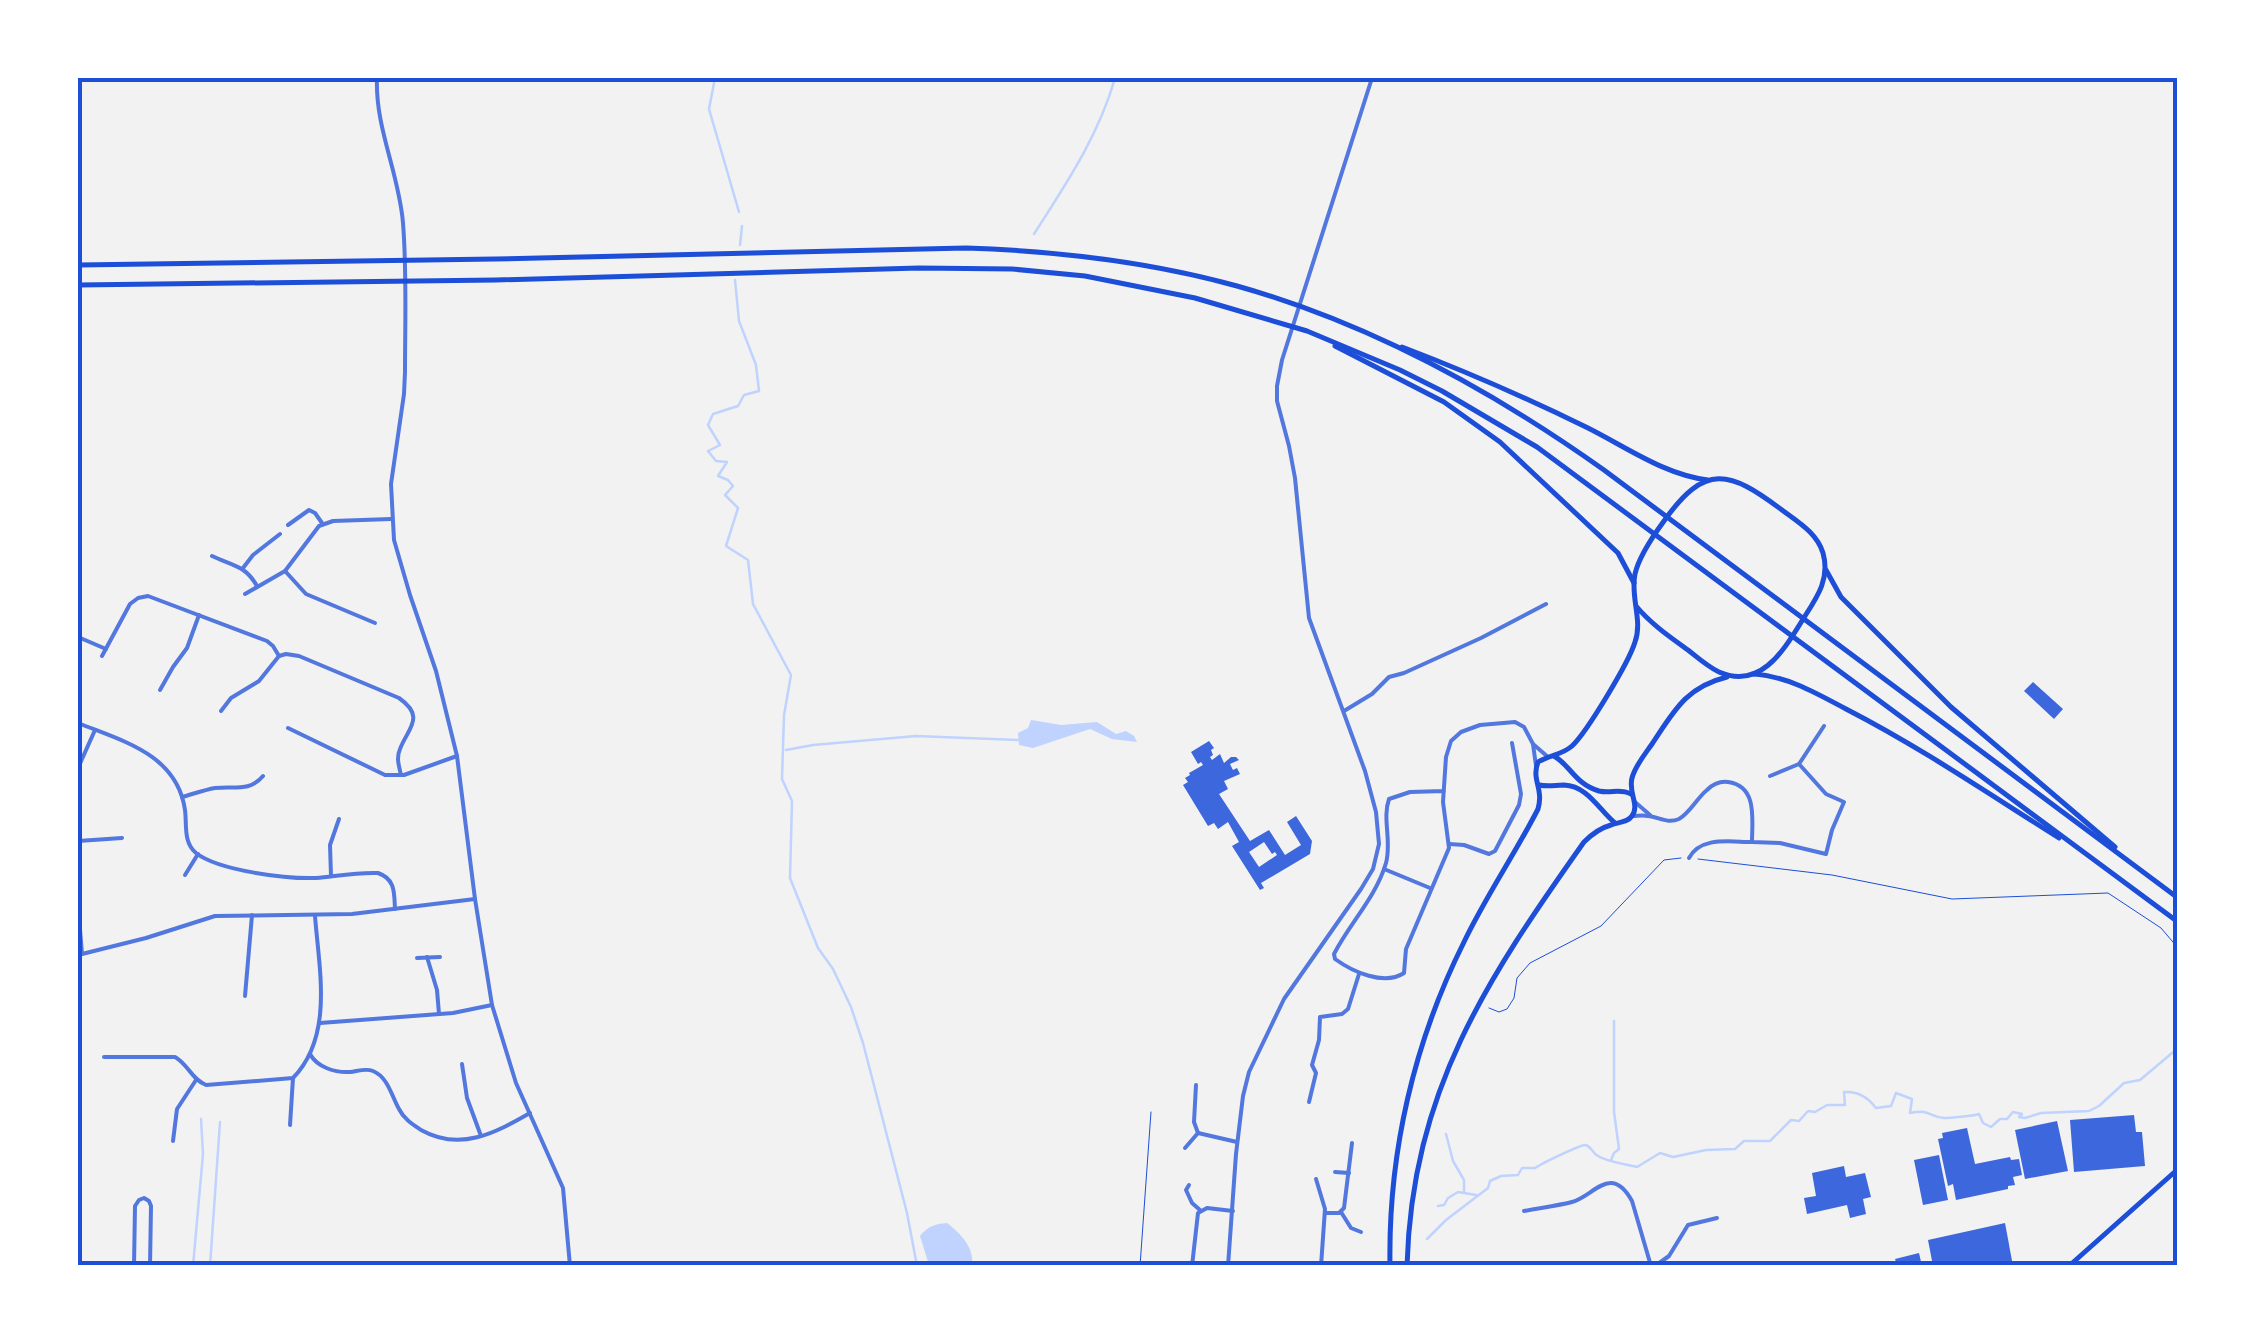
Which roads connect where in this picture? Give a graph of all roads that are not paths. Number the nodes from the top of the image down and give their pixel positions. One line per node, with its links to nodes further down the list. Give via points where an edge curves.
1 (376, 78): 10 (street, via 403,222 404,394)
2 (1372, 78): 33 (street, via 1277,386 1310,618)
3 (78, 265): 6 (main road, via 1013,250 1238,286)
4 (78, 285): 5 (main road, via 1012,269 1159,290)
5 (1306, 331): 18 (main road, via 1444,402 1500,442 1618,552); 63 (main road, via 1442,391 1537,448)
6 (1380, 339): 7 (main road, via 1509,391 1680,476); 65 (main road, via 1502,402 1572,448)
7 (1708, 480): 16 (main road, via 1749,486 1809,531); 18 (main road, via 1682,497 1661,524)
8 (306, 501): 9 (street)
9 (309, 510): 11 (street); 12 (street)
10 (392, 519): 12 (street); 40 (street)
11 (288, 525)
12 (323, 525): 17 (street)
13 (280, 534): 15 (street)
14 (212, 556): 15 (street)
15 (243, 568): 19 (street)
16 (1826, 570): 29 (main road, via 1820,592 1781,653); 65 (main road, via 1854,611 1951,707)
17 (285, 571): 19 (street); 24 (street, via 306,594)
18 (1634, 583): 22 (main road)
19 (257, 586): 20 (street)
20 (245, 594)
21 (1546, 604): 33 (street, via 1389,677)
22 (1636, 606): 30 (main road, via 1714,670); 41 (main road, via 1638,633 1630,654 1584,732)
23 (199, 615): 26 (street, via 154,597 138,598); 28 (street, via 267,641); 31 (street, via 188,648)
24 (375, 624)
25 (78, 637): 26 (street)
26 (106, 650): 27 (street)
27 (102, 656)
28 (280, 656): 32 (street); 45 (street, via 299,656 404,701 412,726 399,751)
29 (1752, 674): 30 (main road); 63 (main road, via 1778,676 1861,716)
30 (1731, 676): 50 (main road, via 1701,686 1678,706 1637,768)
31 (160, 690)
32 (222, 711)
33 (1344, 711): 97 (street, via 1373,802 1377,855 1267,1032 1247,1079)
34 (78, 723): 37 (street)
35 (1824, 726): 42 (street)
36 (288, 728): 45 (street, via 378,772)
37 (95, 730): 44 (street); 51 (street, via 156,758)
38 (1512, 743): 60 (street, via 1521,794 1496,851)
39 (1532, 744): 41 (street); 43 (street); 49 (street, via 1516,722 1461,732 1447,747)
40 (457, 756): 45 (street); 69 (street)
41 (1551, 756): 43 (main road); 50 (main road, via 1593,788)
42 (1799, 764): 47 (street); 59 (street, via 1826,794 1844,802 1826,854)
43 (1536, 766): 48 (main road)
44 (78, 768)
45 (401, 775)
46 (263, 776): 51 (street, via 247,787)
47 (1770, 776)
48 (1540, 785): 56 (main road, via 1576,789); 118 (main road, via 1538,808 1463,943 1418,1056 1396,1162)
49 (1444, 791): 60 (street); 64 (street, via 1389,799)
50 (1631, 794): 52 (main road)
51 (182, 797): 61 (street, via 188,842)
52 (1635, 802): 53 (main road); 54 (street)
53 (1632, 816): 54 (street); 56 (main road)
54 (1650, 816): 59 (street, via 1676,820 1710,786 1734,783 1751,799)
55 (339, 819): 67 (street, via 330,845)
56 (1615, 823): 119 (main road, via 1591,834 1569,863 1461,1037 1421,1152)
57 (122, 838): 58 (street)
58 (78, 841)
59 (1752, 842): 62 (street, via 1707,843)
60 (1448, 844): 68 (street)
61 (198, 854): 66 (street); 67 (street, via 249,872)
62 (1688, 858)
63 (2092, 858): 75 (main road)
64 (1384, 869): 68 (street); 80 (street, via 1334,954)
65 (2144, 873): 70 (main road)
66 (185, 874)
67 (331, 876): 72 (street, via 384,875)
68 (1433, 888): 80 (street, via 1406,948 1403,975)
69 (475, 898): 72 (street); 82 (street)
70 (2178, 898)
71 (78, 905): 76 (street)
72 (395, 910): 74 (street)
73 (252, 915): 74 (street); 76 (street, via 215,916); 81 (street)
74 (315, 916): 84 (street)
75 (2178, 922)
76 (80, 954)
77 (440, 956): 78 (street)
78 (428, 957): 79 (street); 83 (street)
79 (418, 958)
80 (1359, 974): 91 (street, via 1348,1009 1320,1018)
81 (245, 996)
82 (492, 1005): 83 (street); 92 (street)
83 (439, 1014): 84 (street)
84 (320, 1023): 85 (street)
85 (310, 1054): 88 (street); 95 (street, via 336,1071 378,1074 408,1122 438,1139)
86 (104, 1057): 89 (street, via 174,1057)
87 (462, 1064): 95 (street)
88 (293, 1078): 89 (street, via 206,1085); 93 (street)
89 (196, 1080): 96 (street, via 177,1109)
90 (1196, 1085): 94 (street)
91 (1309, 1102)
92 (530, 1112): 95 (street); 114 (street, via 563,1188)
93 (290, 1125)
94 (1198, 1133): 97 (street); 99 (street)
95 (481, 1136)
96 (173, 1141)
97 (1237, 1142): 106 (street)
98 (1352, 1144): 102 (street)
99 (1186, 1148)
100 (2178, 1169): 121 (main road)
101 (1335, 1172): 102 (street)
102 (1348, 1173): 107 (street)
103 (1316, 1179): 109 (street)
104 (1188, 1184): 105 (street, via 1187,1194)
105 (1200, 1210): 106 (street); 115 (street)
106 (1232, 1210): 116 (street)
107 (1341, 1212): 109 (street); 111 (street)
108 (1524, 1212): 120 (street, via 1616,1185 1635,1206)
109 (1326, 1213): 117 (street)
110 (1717, 1218): 120 (street, via 1688,1225 1666,1260)
111 (1360, 1232)
112 (134, 1266): 113 (street, via 135,1206 144,1198 150,1204)
113 (150, 1266)
114 (570, 1266)
115 (1192, 1266)
116 (1228, 1266)
117 (1321, 1266)
118 (1390, 1266)
119 (1408, 1266)
120 (1653, 1266)
121 (2068, 1266)

